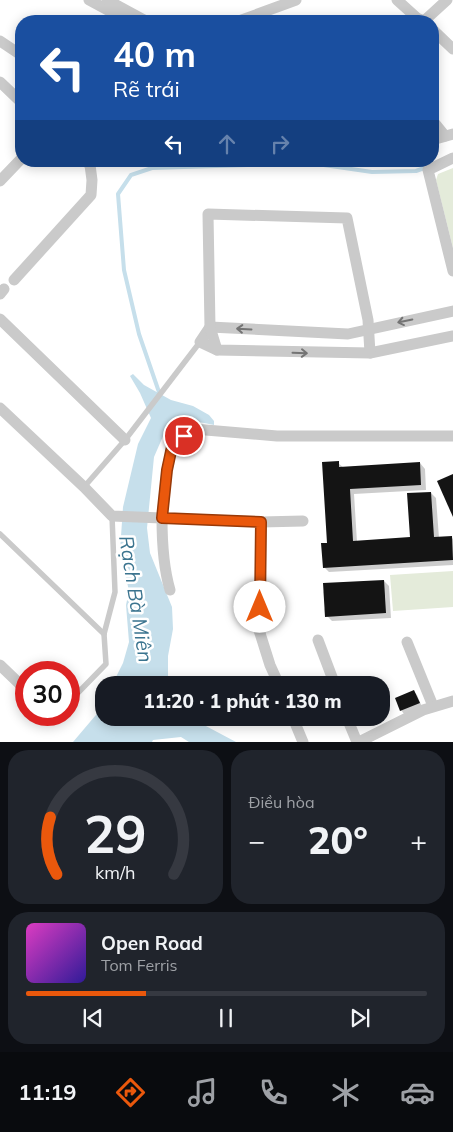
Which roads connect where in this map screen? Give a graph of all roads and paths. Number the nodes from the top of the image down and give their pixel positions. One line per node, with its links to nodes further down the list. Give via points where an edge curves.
1 (88, 0): 6 (street)
2 (107, 0): 7 (street)
3 (296, 0): 8 (street)
4 (397, 0): 9 (street)
5 (447, 0): 10 (street)
6 (117, 15)
7 (135, 15)
8 (258, 15)
9 (414, 15)
10 (427, 15)
11 (439, 36): 13 (street)
12 (0, 41): 14 (street)
13 (453, 50)
14 (15, 51)
15 (0, 82): 16 (street)
16 (15, 96)
17 (439, 126): 18 (street)
18 (449, 135)
19 (453, 158): 21 (street)
20 (15, 165): 24 (street)
21 (439, 165)
22 (90, 167): 26 (street, via 91,195)
23 (434, 167): 25 (street, via 428,170)
24 (0, 181)
25 (453, 271)
26 (14, 280)
27 (453, 311): 30 (street, one-way to 30)
28 (0, 319): 37 (street)
29 (210, 327): 30 (street, one-way to 29, via 348,334); 30 (street, via 208,214 347,218); 32 (street); 33 (street)
30 (368, 329): 34 (street)
31 (453, 336): 34 (street)
32 (200, 342): 33 (street); 37 (lane)
33 (217, 350): 34 (street, one-way to 34)
34 (370, 353)
35 (0, 408): 38 (street)
36 (453, 436): 40 (street, via 277,436 194,429 173,442)
37 (127, 437): 38 (lane)
38 (84, 487): 39 (street)
39 (116, 516): 40 (street); 47 (lane, via 115,592)
40 (158, 518): 42 (street); 44 (street)
41 (303, 521): 42 (street)
42 (261, 522): 45 (street)
43 (0, 534): 47 (lane)
44 (170, 590)
45 (260, 607)
46 (258, 627): 51 (street)
47 (104, 634): 54 (lane, via 106,664)
48 (318, 640): 52 (street)
49 (407, 642): 56 (street)
50 (0, 665): 53 (street)
51 (274, 676)
52 (332, 676)
53 (15, 679)
54 (80, 691)
55 (453, 701): 56 (street)
56 (433, 706): 60 (street)
57 (296, 726): 59 (street)
58 (351, 726): 60 (street)
59 (303, 742)
60 (358, 742)

